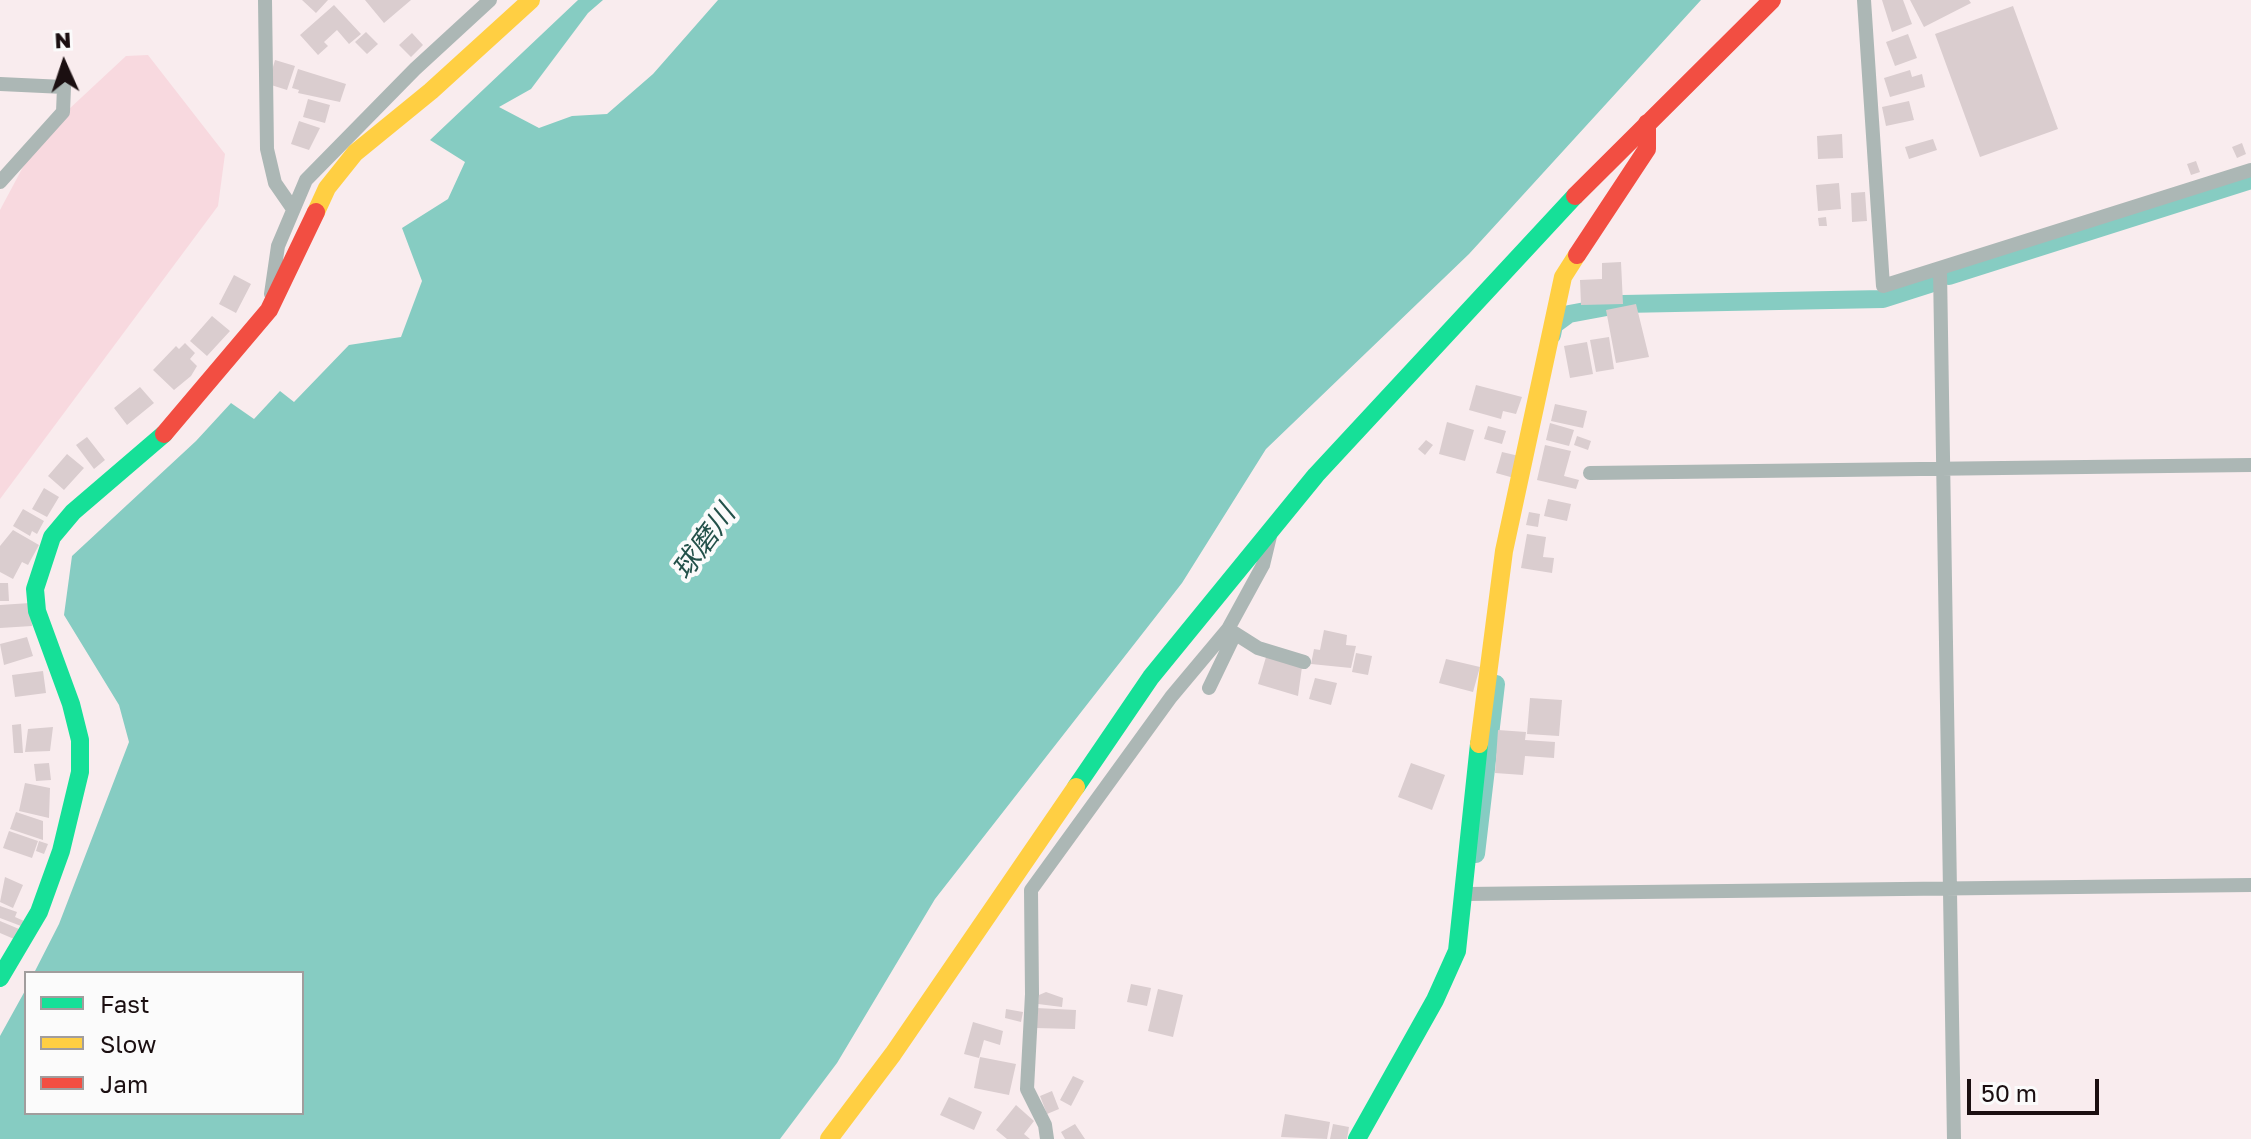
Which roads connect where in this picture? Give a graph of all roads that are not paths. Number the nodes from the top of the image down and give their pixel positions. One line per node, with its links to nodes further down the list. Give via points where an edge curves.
1 (265, 0): 10 (street, via 267,149 275,183)
2 (490, 0): 10 (street, via 306,180)
3 (531, 0): 12 (street, via 355,153 327,188)
4 (1772, 0): 7 (street)
5 (1864, 0): 11 (street, via 1883,286)
6 (0, 84): 9 (street, via 64,87 63,112)
7 (1647, 123): 16 (street, via 1464,313); 22 (street, via 1647,149 1563,277 1504,551)
8 (2251, 170): 11 (street)
9 (0, 182)
10 (293, 209): 12 (street, via 278,246)
11 (1940, 270): 14 (street)
12 (269, 310): 23 (street, via 168,431 73,512 52,537 35,589 37,611 71,704 80,740 80,772 39,912)
13 (2251, 465): 14 (street)
14 (1943, 469): 15 (street); 21 (street)
15 (1590, 473)
16 (1271, 530): 17 (street, via 1263,565); 24 (street, via 1151,677)
17 (1231, 631): 18 (street, via 1258,648); 19 (street); 25 (street, via 1171,697 1031,890 1027,1089)
18 (1304, 662)
19 (1209, 688)
20 (2251, 885): 21 (street)
21 (1950, 889): 22 (street); 27 (street)
22 (1465, 894): 26 (street, via 1457,951)
23 (0, 978)
24 (829, 1139)
25 (1047, 1139)
26 (1357, 1139)
27 (1954, 1139)

